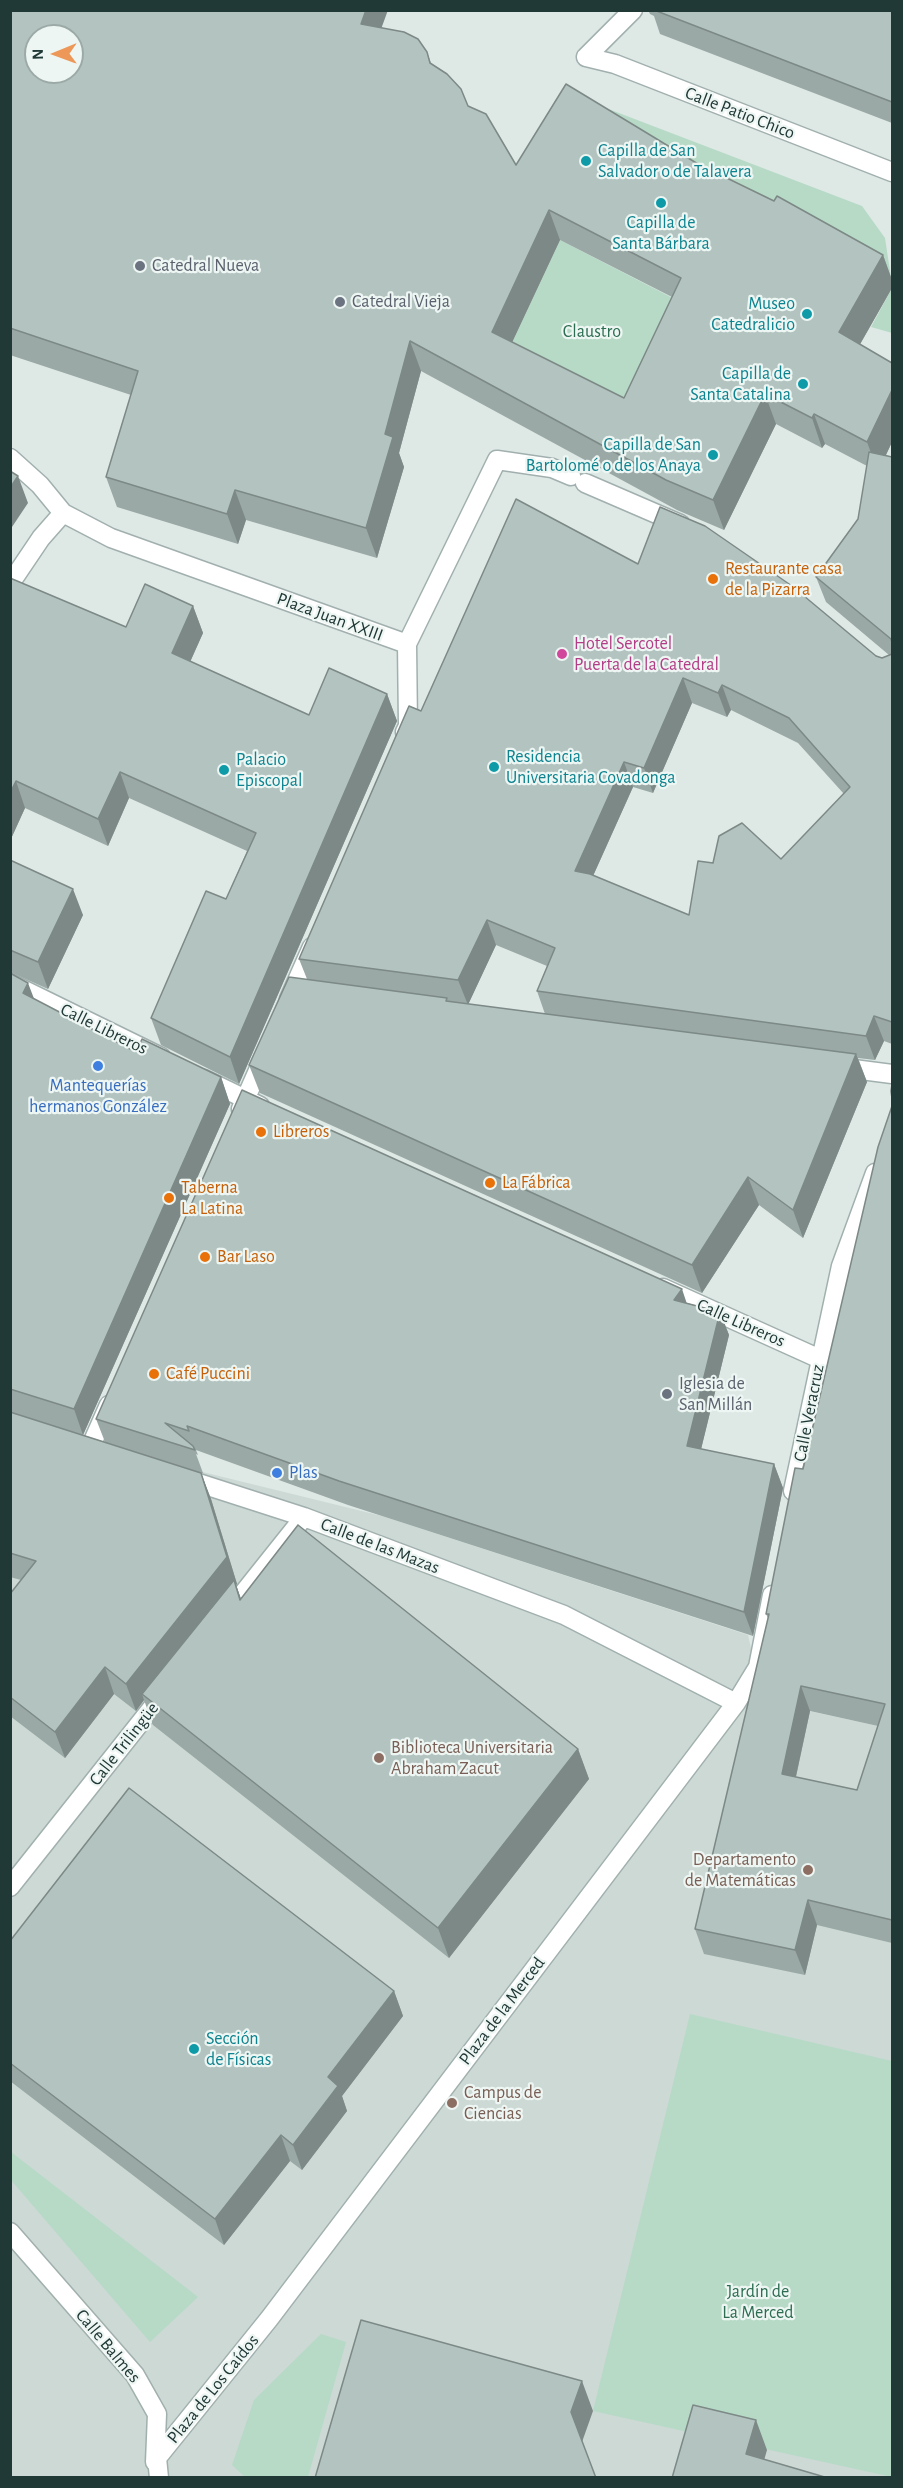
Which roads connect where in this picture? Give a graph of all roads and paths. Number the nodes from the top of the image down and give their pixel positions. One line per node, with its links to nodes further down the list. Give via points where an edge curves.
1 (633, 10): 2 (street, Calle Patio Chico, via 586,57 615,64)
2 (892, 172)
3 (10, 458): 4 (street)
4 (63, 513): 6 (street); 7 (street, Plaza Juan XXIII, via 111,538)
5 (700, 532): 7 (street, Plaza Juan XXIII, via 552,468 497,460)
6 (10, 584)
7 (407, 644): 8 (street, via 408,726)
8 (398, 747)
9 (320, 929): 11 (street)
10 (10, 982): 17 (street, Calle Libreros)
11 (292, 993): 12 (street); 13 (street)
12 (316, 996)
13 (283, 1014)
14 (273, 1035): 17 (street)
15 (822, 1065): 16 (street)
16 (892, 1074)
17 (245, 1099): 18 (street, Calle Libreros); 19 (street)
18 (277, 1114)
19 (235, 1121)
20 (880, 1156): 22 (street, Calle Veracruz, via 841,1266)
21 (646, 1281): 22 (street, Calle Libreros)
22 (820, 1359): 26 (street, Calle Veracruz)
23 (115, 1391): 24 (street, via 96,1450)
24 (68, 1441)
25 (169, 1473): 27 (street, Calle de las Mazas)
26 (790, 1504)
27 (304, 1517): 29 (street); 31 (street, Calle de las Mazas, via 564,1615)
28 (776, 1574): 31 (street, via 758,1666)
29 (216, 1628)
30 (172, 1683): 32 (street, Calle Trilingüe)
31 (736, 1702): 34 (street, Plaza de la Merced)
32 (10, 1887)
33 (10, 2232): 35 (street, Calle Balmes, via 135,2375 158,2414)
34 (269, 2319): 35 (street, Plaza de Los Caídos)
35 (157, 2458): 36 (street, Calle Balmes); 37 (street)
36 (148, 2478)
37 (159, 2478)

